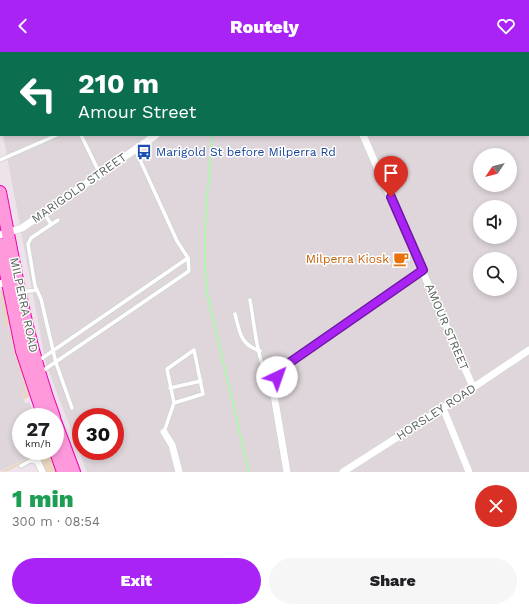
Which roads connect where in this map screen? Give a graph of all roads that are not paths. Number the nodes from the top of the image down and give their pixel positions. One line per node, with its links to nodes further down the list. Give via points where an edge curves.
1 (55, 136): 6 (lane)
2 (81, 136): 7 (lane)
3 (154, 136): 5 (street, MARIGOLD STREET)
4 (363, 136): 15 (street, AMOUR STREET)
5 (135, 149): 7 (street, MARIGOLD STREET); 14 (lane, via 177,241)
6 (0, 160)
7 (100, 174): 9 (street, MARIGOLD STREET)
8 (0, 192): 12 (highway, MILPERRA ROAD)
9 (44, 212): 11 (lane); 12 (street, MARIGOLD STREET, via 22,228)
10 (58, 220): 11 (lane)
11 (52, 224): 17 (lane, via 28,242)
12 (4, 234): 18 (highway, MILPERRA ROAD)
13 (0, 244): 16 (highway, MILPERRA ROAD)
14 (188, 258): 22 (lane); 24 (lane, via 188,273)
15 (423, 270): 27 (street, AMOUR STREET); 29 (street, via 294,359 280,372)
16 (4, 282): 31 (highway, MILPERRA ROAD, via 25,362)
17 (37, 290): 18 (lane); 22 (lane)
18 (20, 292): 25 (highway, MILPERRA ROAD)
19 (250, 300): 23 (lane)
20 (235, 314): 23 (lane, via 241,337 248,347)
21 (529, 350): 27 (street, HORSLEY ROAD)
22 (53, 351): 24 (lane); 25 (lane)
23 (260, 351): 29 (lane, via 267,380)
24 (56, 363): 25 (lane); 33 (lane)
25 (37, 368): 32 (highway, MILPERRA ROAD)
26 (201, 381): 28 (lane); 28 (lane, via 194,350 167,369); 30 (lane, via 202,396)
27 (474, 387): 34 (street, HORSLEY ROAD)
28 (170, 388): 30 (lane)
29 (274, 389): 43 (street)
30 (174, 403): 35 (lane)
31 (41, 408)
32 (51, 408)
33 (72, 408)
34 (443, 408): 44 (street, HORSLEY ROAD); 45 (street)
35 (164, 432): 42 (street, via 174,451)
36 (64, 445): 41 (highway)
37 (59, 460): 40 (highway)
38 (22, 466): 39 (lane, via 35,458 39,461)
39 (42, 472)
40 (63, 472)
41 (74, 472)
42 (179, 472)
43 (287, 472)
44 (342, 472)
45 (469, 472)

